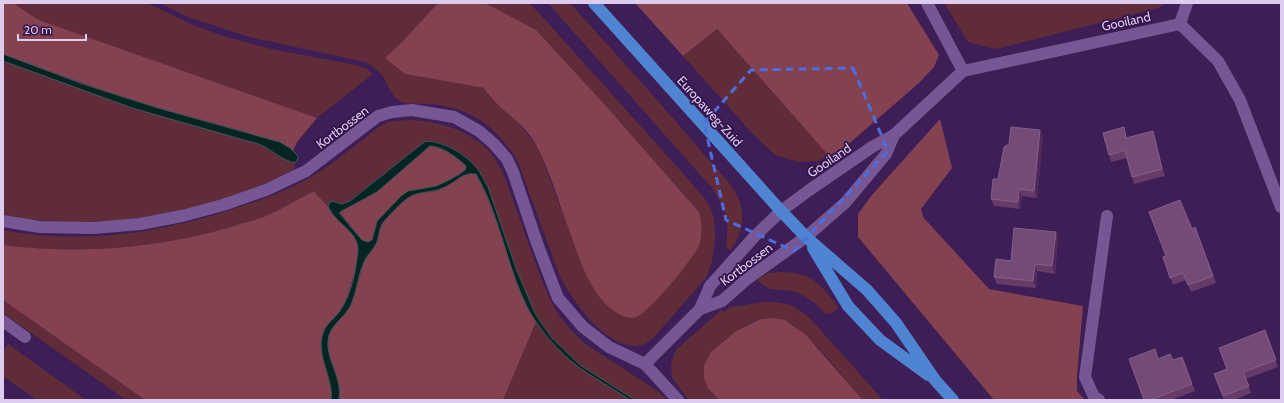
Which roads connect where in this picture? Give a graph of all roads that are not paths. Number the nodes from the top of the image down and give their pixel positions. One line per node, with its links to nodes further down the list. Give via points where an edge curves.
1 (594, 3): 8 (main road, Europaweg-Zuid)
2 (927, 3): 5 (street)
3 (1187, 3): 4 (street)
4 (1180, 24): 5 (street, Gooiland); 7 (street, via 1218,61 1240,100)
5 (963, 71): 6 (street, Gooiland)
6 (894, 135): 8 (street, Gooiland, via 872,147); 11 (street, Gooiland, via 886,154 846,202)
7 (1281, 207)
8 (781, 211): 11 (main road, Europaweg-Zuid); 12 (street, Kortbossen, via 710,286)
9 (1107, 216): 19 (street, via 1085,377 1094,397)
10 (3, 221): 15 (street, Kortbossen, via 40,227 94,228 140,224 182,216 223,206 306,171 378,116 412,110 454,117 479,130 507,159 558,298 583,327 609,347)
11 (806, 237): 12 (street, Kortbossen, via 722,300); 16 (main road, Europaweg-Zuid, via 872,295 896,323); 16 (main road, Europaweg-Zuid, via 848,306 880,340)
12 (700, 309): 15 (street, Kortbossen)
13 (3, 321): 14 (street)
14 (25, 337)
15 (645, 364): 17 (street, Kortbossen)
16 (935, 380): 18 (main road, Europaweg-Zuid)
17 (678, 400)
18 (953, 400)
19 (1099, 400)

